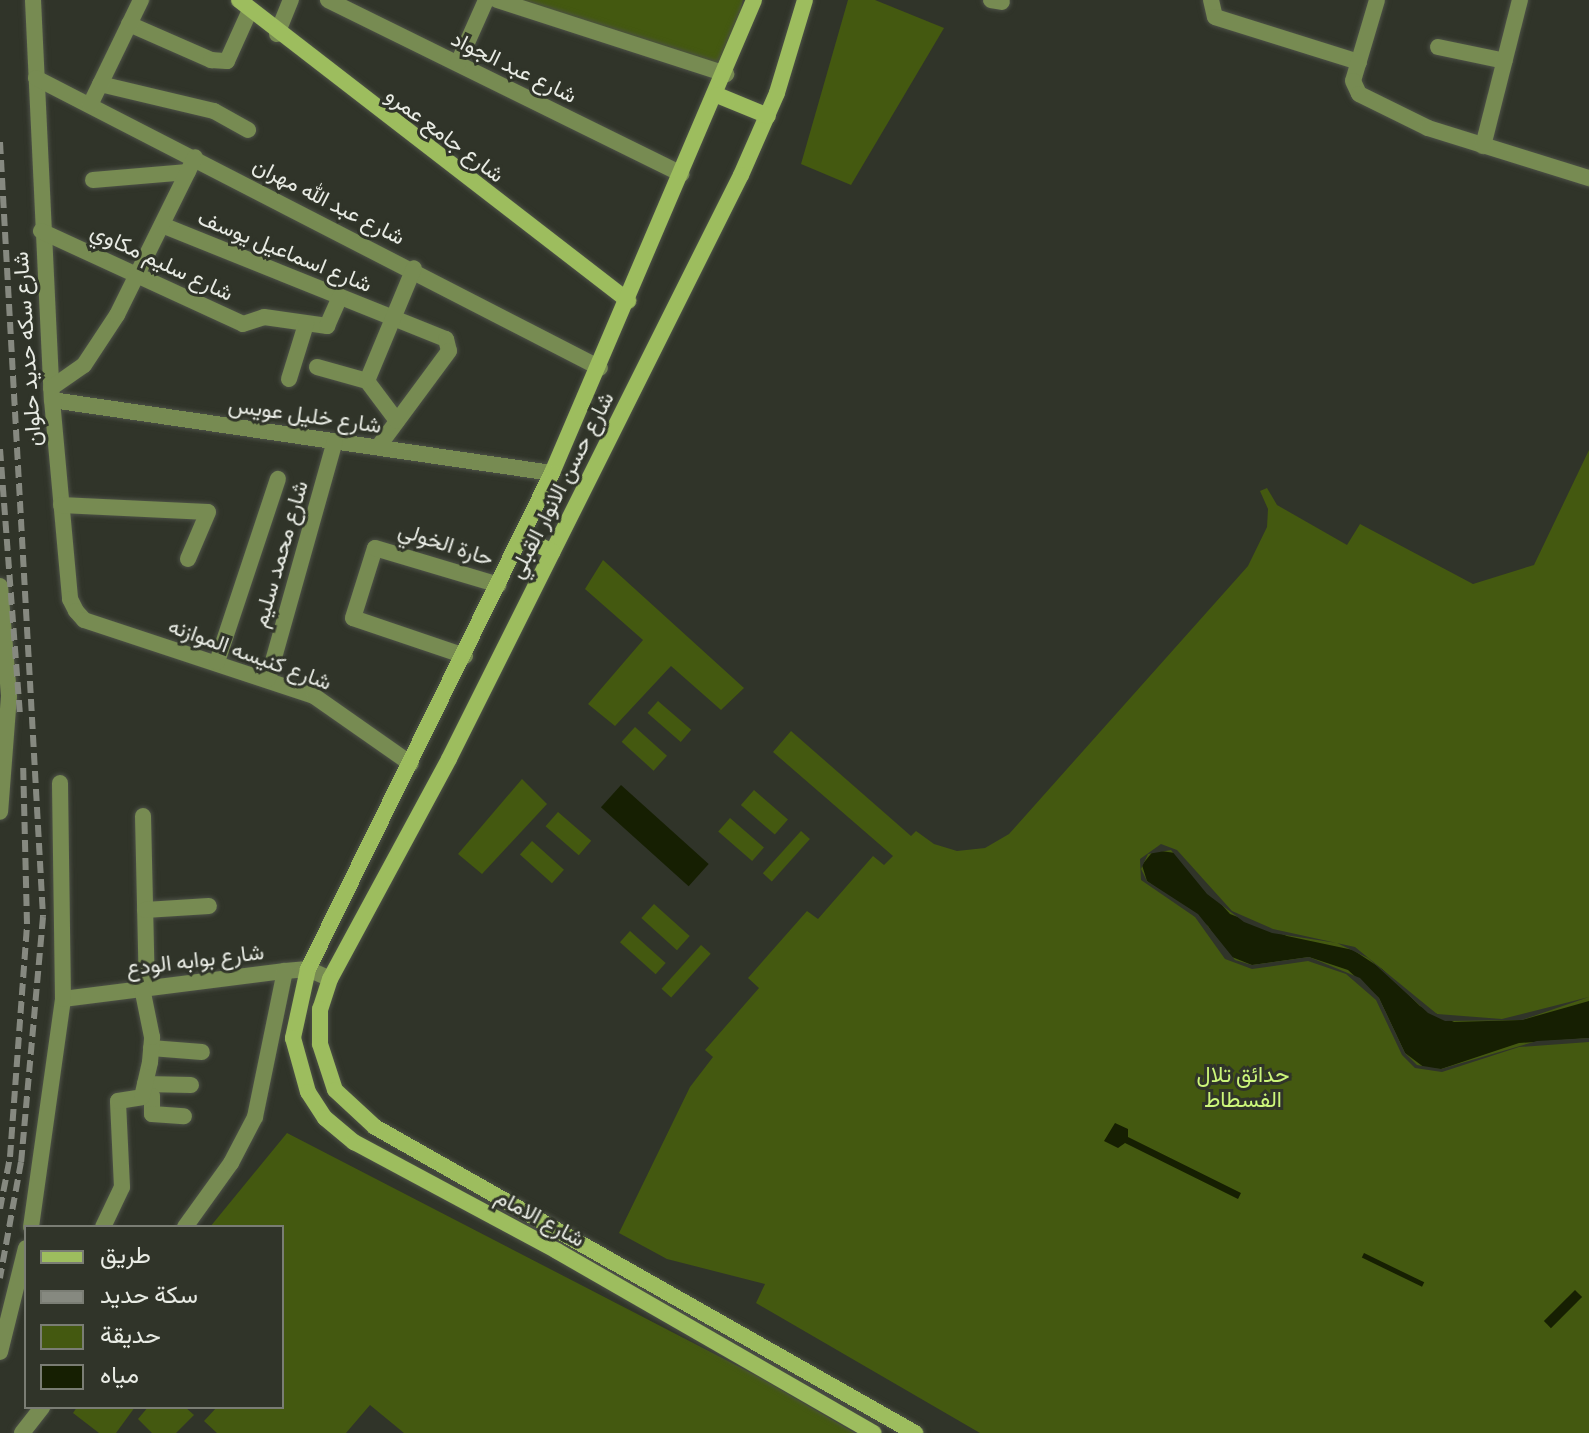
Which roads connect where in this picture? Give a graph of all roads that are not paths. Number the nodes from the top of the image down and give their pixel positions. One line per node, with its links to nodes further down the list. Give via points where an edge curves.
1 (33, 0): 20 (street, شارع سكه حديد حلوان)
2 (141, 0): 13 (street)
3 (291, 0): 14 (street)
4 (328, 0): 18 (street, شارع عبد الجواد)
5 (486, 0): 18 (street)
6 (497, 0): 19 (street)
7 (754, 0): 19 (main road, شارع حسن الانوار القبلي)
8 (805, 0): 24 (main road, شارع حسن الانوار القبلي)
9 (1211, 0): 17 (street, via 1215,17)
10 (1377, 0): 17 (street)
11 (1520, 0): 16 (street)
12 (244, 5): 13 (street, via 230,57 220,61); 14 (main road, شارع جامع عمرو)
13 (129, 24): 21 (street)
14 (277, 34): 36 (main road, شارع جامع عمرو)
15 (1438, 47): 16 (street)
16 (1505, 61): 26 (street)
17 (1359, 62): 26 (street, via 1353,81 1359,94 1428,128)
18 (458, 63): 28 (street, شارع عبد الجواد)
19 (726, 74): 22 (main road, شارع حسن الانوار القبلي)
20 (36, 78): 23 (street, شارع عبد الله مهران); 32 (street, شارع سكه حديد حلوان)
21 (100, 84): 23 (street); 25 (street, via 214,111)
22 (717, 95): 24 (main road); 28 (main road, شارع حسن الانوار القبلي)
23 (90, 105): 27 (street, شارع عبد الله مهران)
24 (768, 116): 51 (main road, شارع حسن الانوار القبلي)
25 (248, 130)
26 (1483, 146): 29 (street)
27 (191, 165): 30 (street); 31 (street); 33 (street, شارع عبد الله مهران)
28 (681, 174): 36 (main road, شارع حسن الانوار القبلي)
29 (1589, 178)
30 (93, 180)
31 (162, 225): 34 (street); 35 (street, شارع اسماعيل يوسف)
32 (41, 231): 34 (street, شارع سليم مكاوي); 43 (street, شارع سكه حديد حلوان)
33 (414, 268): 37 (street); 40 (street, شارع عبد الله مهران)
34 (137, 275): 38 (street, شارع سليم مكاوي, via 243,324 264,317); 43 (street, via 84,365)
35 (340, 297): 37 (street, شارع اسماعيل يوسف); 38 (street, via 327,326)
36 (628, 301): 40 (main road, شارع حسن الانوار القبلي)
37 (393, 318): 42 (street); 44 (street, شارع اسماعيل يوسف, via 449,343 449,351)
38 (306, 324): 41 (street)
39 (317, 367): 42 (street)
40 (600, 368): 47 (main road, شارع حسن الانوار القبلي)
41 (289, 379)
42 (367, 381): 44 (street)
43 (51, 394): 45 (street, شارع خليل عويس); 49 (street, شارع سكه حديد حلوان)
44 (397, 421): 46 (street)
45 (335, 441): 46 (street, شارع خليل عويس); 58 (street, شارع محمد سليم)
46 (378, 447): 47 (street, شارع خليل عويس)
47 (552, 473): 50 (main road, شارع حسن الانوار القبلي)
48 (278, 479): 57 (street)
49 (61, 505): 52 (street, via 208,512); 55 (street, شارع سكه حديد حلوان)
50 (522, 537): 51 (main road); 53 (main road, شارع حسن الانوار القبلي)
51 (553, 552): 69 (main road, شارع حسن الانوار القبلي)
52 (188, 559)
53 (499, 585): 56 (main road, شارع حسن الانوار القبلي); 56 (street, حارة الخولي, via 379,545 352,616)
54 (1, 596): 59 (street)
55 (70, 599): 57 (street, شارع كنيسه الموازنه, via 84,620)
56 (465, 656): 60 (main road, شارع حسن الانوار القبلي)
57 (217, 662): 58 (street, شارع كنيسه الموازنه)
58 (268, 679): 60 (street, شارع كنيسه الموازنه, via 351,717)
59 (4, 696): 61 (street)
60 (411, 764): 67 (main road, شارع حسن الانوار القبلي)
61 (2, 777): 63 (street)
62 (60, 783): 71 (street)
63 (0, 812)
64 (143, 816): 66 (street)
65 (209, 906): 66 (street)
66 (145, 910): 70 (street)
67 (308, 969): 68 (street, شارع بوابه الودع); 69 (street, شارع بوابه الودع); 84 (main road, شارع الامام, via 295,1014 296,1062 308,1092 337,1129)
68 (285, 971): 70 (street, شارع بوابه الودع); 79 (street, via 255,1117 231,1163)
69 (330, 979): 85 (main road, شارع الامام, via 320,1009 324,1062 335,1090 355,1112)
70 (145, 988): 71 (street, شارع بوابه الودع); 72 (street)
71 (63, 999): 77 (street)
72 (151, 1048): 73 (street); 75 (street)
73 (202, 1052)
74 (191, 1085): 75 (street)
75 (144, 1089): 76 (street, via 152,1096 152,1114); 78 (street, via 118,1101 122,1187)
76 (184, 1116)
77 (31, 1225)
78 (104, 1225)
79 (186, 1225)
80 (24, 1256): 81 (street)
81 (0, 1352)
82 (40, 1409): 83 (street)
83 (22, 1433)
84 (873, 1433)
85 (915, 1433)

